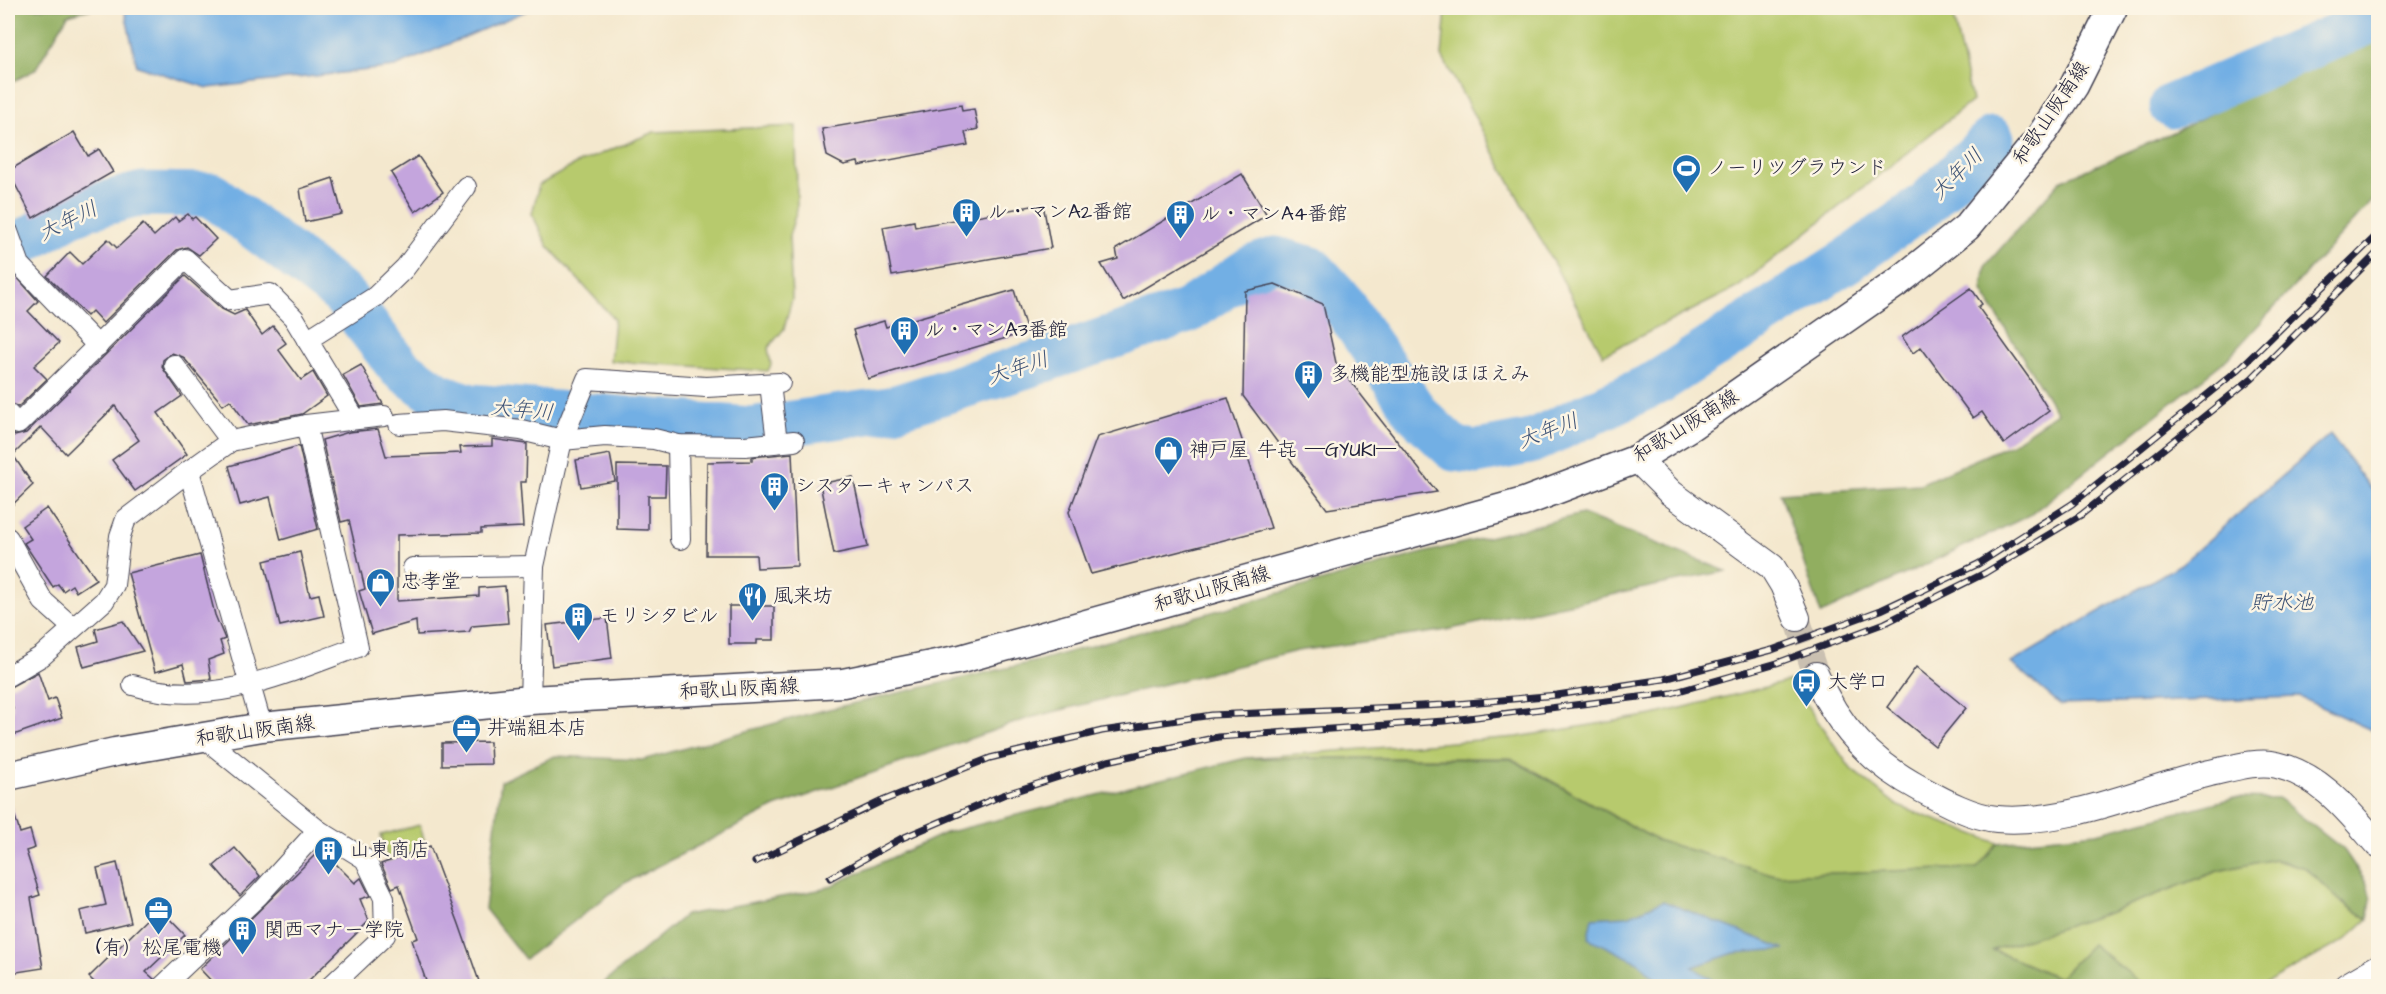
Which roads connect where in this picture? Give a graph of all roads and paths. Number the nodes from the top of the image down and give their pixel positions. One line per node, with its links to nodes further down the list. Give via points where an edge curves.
1 (2113, 8): 13 (main road, 和歌山阪南線, via 2074,86 2038,140 1967,227 1888,289 1703,418)
2 (466, 187): 4 (street, via 405,268 375,297)
3 (8, 232): 5 (street, via 20,265)
4 (307, 340): 5 (street, via 294,318 270,294 230,300 185,259); 8 (street)
5 (98, 346): 7 (street, via 18,424)
6 (174, 366): 11 (street)
7 (8, 414)
8 (355, 419): 9 (street); 10 (street, via 443,421)
9 (306, 425): 11 (street); 24 (street, via 358,647)
10 (564, 435): 12 (street, via 654,439); 12 (street, via 587,379 706,387 775,383 785,442); 17 (street)
11 (231, 441): 14 (street)
12 (678, 445): 16 (street)
13 (1637, 459): 19 (street, via 1671,493 1772,567); 25 (main road, 和歌山阪南線, via 1524,502 961,660 843,683)
14 (189, 471): 20 (street, via 126,519 114,585 104,601); 24 (street)
15 (8, 538): 20 (street, via 44,601)
16 (681, 539)
17 (534, 566): 18 (street); 25 (street)
18 (413, 568)
19 (1797, 618)
20 (72, 627): 22 (street, via 42,656)
21 (1816, 675): 32 (street, via 1849,734 1892,774 1964,809 1995,819 2038,819 2203,775 2275,764 2309,777 2335,796)
22 (8, 676)
23 (133, 685): 24 (street, via 196,694)
24 (249, 686): 26 (street)
25 (530, 700): 26 (main road, 和歌山阪南線)
26 (262, 727): 27 (main road, 和歌山阪南線)
27 (203, 737): 28 (main road, 和歌山阪南線); 31 (street)
28 (116, 752): 29 (main road, 和歌山阪南線); 30 (main road, 和歌山阪南線)
29 (8, 776)
30 (8, 795)
31 (318, 830): 34 (street, via 258,896); 35 (street, via 365,859 384,898 385,934)
32 (2379, 845)
33 (2379, 968): 36 (street)
34 (163, 987)
35 (331, 987)
36 (2347, 987)

